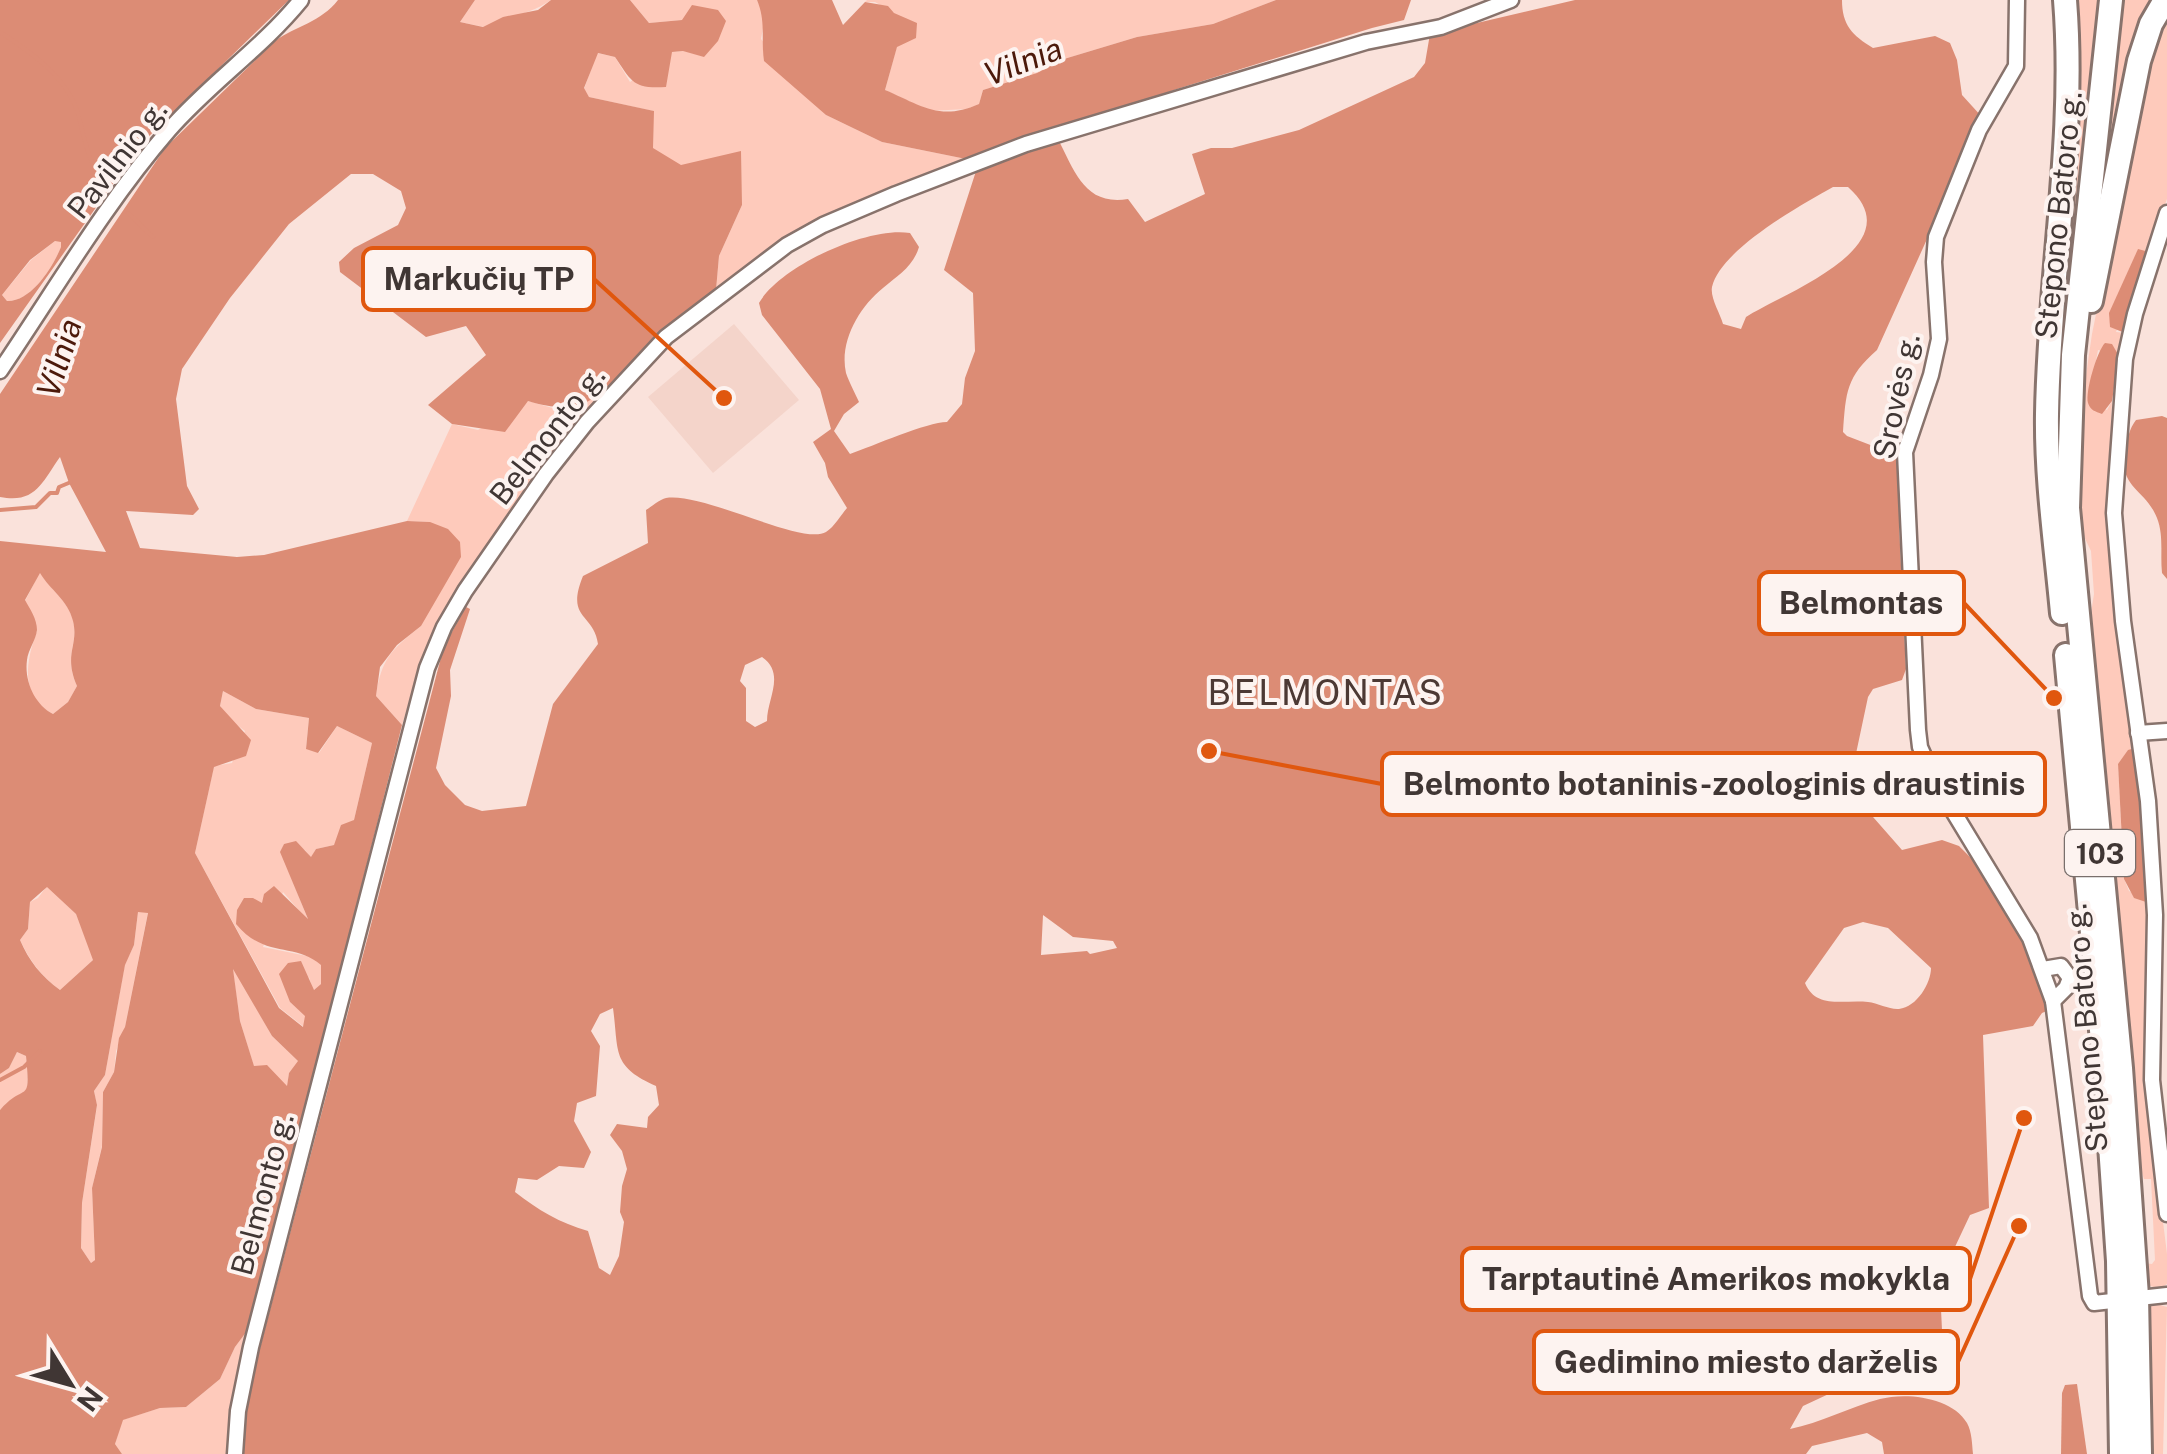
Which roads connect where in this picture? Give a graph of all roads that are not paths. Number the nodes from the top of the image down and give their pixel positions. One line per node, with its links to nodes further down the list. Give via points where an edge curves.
1 (301, 0): 8 (street, Pavilnio g., via 153,150)
2 (1511, 0): 18 (street, Belmonto g., via 1441,27 1366,42 1043,138 842,217 742,276 622,381 546,474 465,591 427,668 251,1347)
3 (2017, 0): 12 (street, Srovės g., via 2016,66 1979,130 1936,237 1939,340 1905,452 1920,747)
4 (2065, 0): 17 (main road, Stepono Batoro g. / 103, via 2068,106 2050,350 2049,464)
5 (2111, 0): 9 (main road, Stepono Batoro g.)
6 (2165, 0): 9 (main road, 103, via 2140,61)
7 (2167, 213): 11 (street, Stepono Batoro g., via 2125,359 2114,514)
8 (0, 371)
9 (2070, 409): 17 (main road, Stepono Batoro g. / 103, via 2068,508 2120,1068)
10 (2167, 731): 11 (street)
11 (2138, 733): 14 (street, Stepono Batoro g., via 2155,916)
12 (2043, 969): 13 (street, Srovės g.); 13 (street, Srovės g., via 2061,966 2070,978)
13 (2053, 1001): 17 (street, Srovės g., via 2090,1296 2094,1303)
14 (2159, 1080): 15 (street, Stepono Batoro g.)
15 (2167, 1214)
16 (2167, 1295): 17 (street)
17 (2128, 1298): 19 (main road, Stepono Batoro g. / 103); 20 (main road, Stepono Batoro g. / 103)
18 (235, 1454)
19 (2121, 1454)
20 (2140, 1454)

